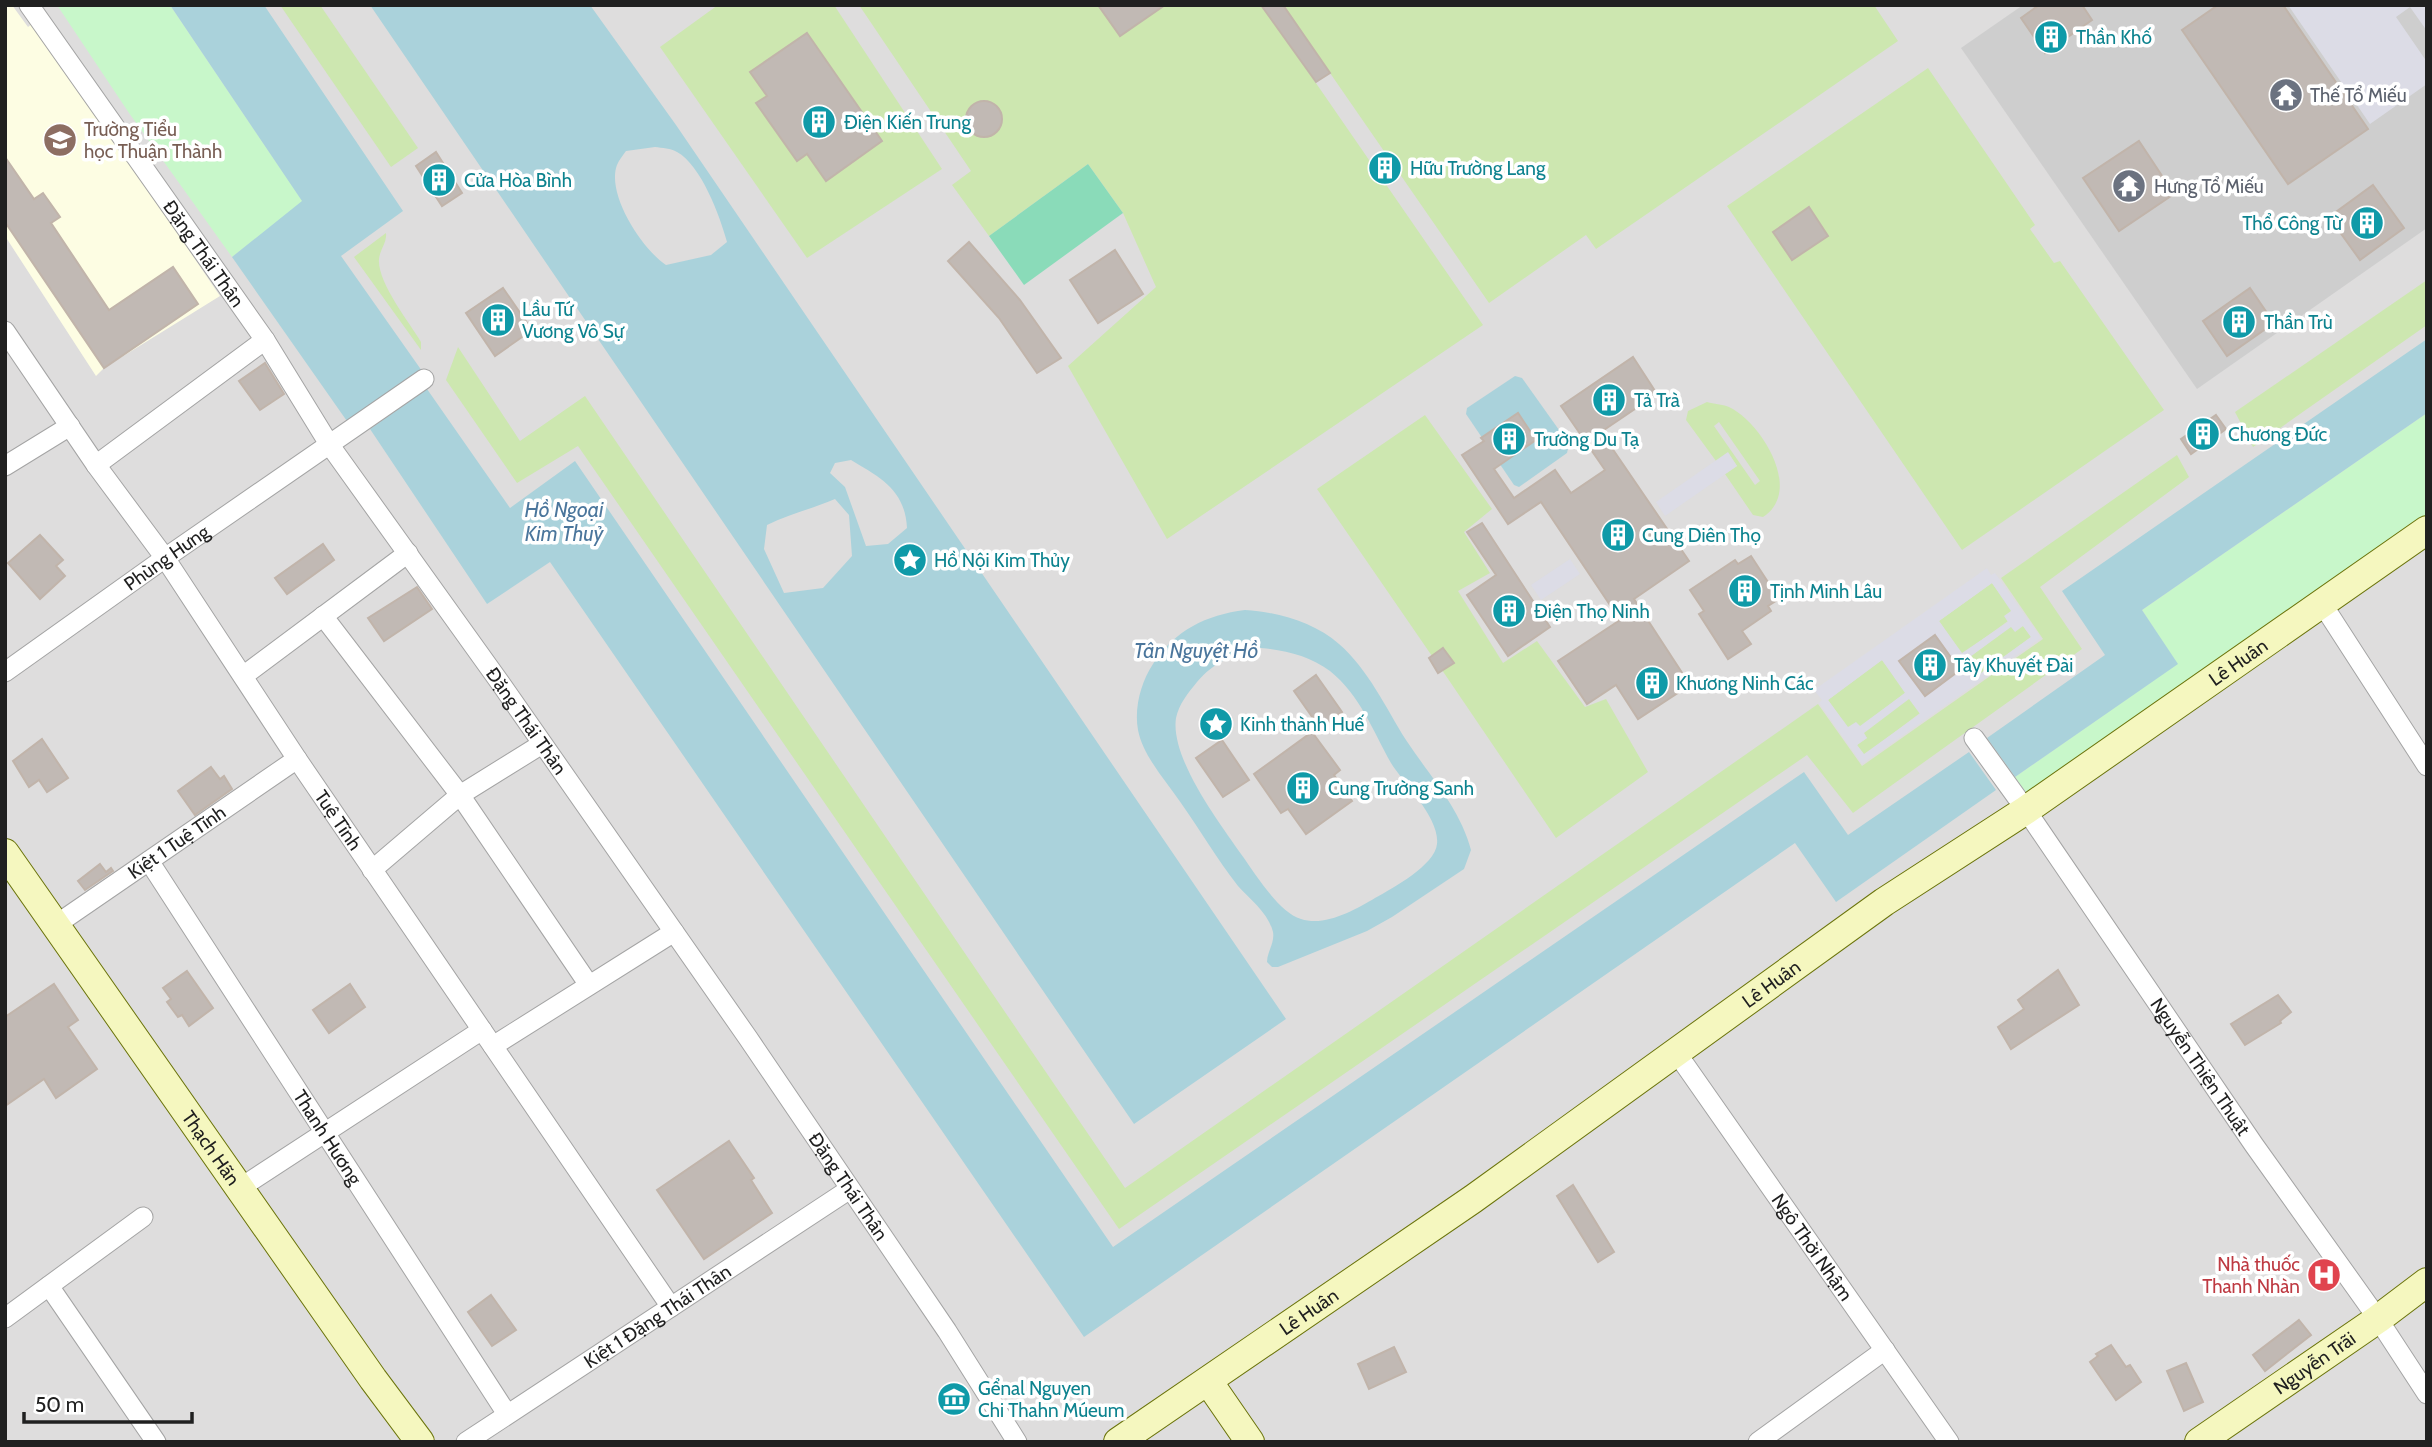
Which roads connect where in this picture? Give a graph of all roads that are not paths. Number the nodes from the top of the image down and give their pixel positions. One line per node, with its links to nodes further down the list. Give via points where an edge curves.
1 (29, 5): 3 (street, Đặng Thái Thân)
2 (5, 331): 5 (street, Tuệ Tĩnh)
3 (265, 341): 6 (street, Đặng Thái Thân); 7 (street)
4 (424, 379): 6 (street, Phùng Hưng)
5 (70, 426): 7 (street, Tuệ Tĩnh); 8 (street)
6 (329, 444): 10 (street, Đặng Thái Thân); 11 (street, Phùng Hưng)
7 (96, 465): 11 (street, Tuệ Tĩnh)
8 (5, 466)
9 (2427, 530): 12 (street, Lê Huân)
10 (408, 553): 13 (street); 17 (street, Đặng Thái Thân)
11 (165, 558): 14 (street, Phùng Hưng); 15 (street, Tuệ Tĩnh)
12 (2321, 602): 19 (street); 21 (street, Lê Huân)
13 (323, 616): 15 (street); 20 (street)
14 (5, 671)
15 (243, 676): 18 (street, Tuệ Tĩnh)
16 (1974, 738): 21 (street, Nguyễn Thiện Thuật)
17 (542, 744): 20 (street); 26 (street, Đặng Thái Thân)
18 (297, 759): 23 (street, Kiệt 1 Tuệ Tĩnh); 24 (street, Tuệ Tĩnh)
19 (2427, 766)
20 (460, 795): 24 (street); 27 (street)
21 (2026, 810): 29 (street, Lê Huân, via 1884,902); 38 (street, Nguyễn Thiện Thuật)
22 (5, 853): 25 (street, Thạch Hãn)
23 (149, 861): 25 (street, Kiệt 1 Tuệ Tĩnh); 30 (street, Thanh Hương)
24 (372, 870): 28 (street, Tuệ Tĩnh)
25 (57, 924): 31 (street, Thạch Hãn)
26 (674, 932): 27 (street); 32 (street, Đặng Thái Thân)
27 (589, 985): 28 (street)
28 (487, 1038): 30 (street); 36 (street, Tuệ Tĩnh)
29 (1676, 1052): 39 (street, Ngô Thời Nhậm); 40 (street, Lê Huân, via 1473,1199)
30 (325, 1133): 31 (street); 42 (street, Thanh Hương)
31 (240, 1188): 44 (street, Thạch Hãn)
32 (850, 1189): 36 (street, Kiệt 1 Đặng Thái Thân); 46 (street, Đặng Thái Thân)
33 (143, 1217): 35 (street)
34 (2427, 1282): 38 (street, Nguyễn Trãi)
35 (49, 1286): 37 (street); 43 (street)
36 (671, 1307): 42 (street, Kiệt 1 Đặng Thái Thân)
37 (5, 1318)
38 (2378, 1319): 41 (street, Nguyễn Thiện Thuật); 51 (street, Nguyễn Trãi)
39 (1885, 1350): 49 (street); 50 (street, Ngô Thời Nhậm)
40 (1208, 1381): 47 (street, Lê Huân); 48 (street)
41 (2427, 1394)
42 (508, 1414): 45 (street, Kiệt 1 Đặng Thái Thân)
43 (156, 1442)
44 (420, 1442)
45 (466, 1442)
46 (1017, 1442)
47 (1118, 1442)
48 (1250, 1442)
49 (1758, 1442)
50 (1949, 1442)
51 (2199, 1442)

